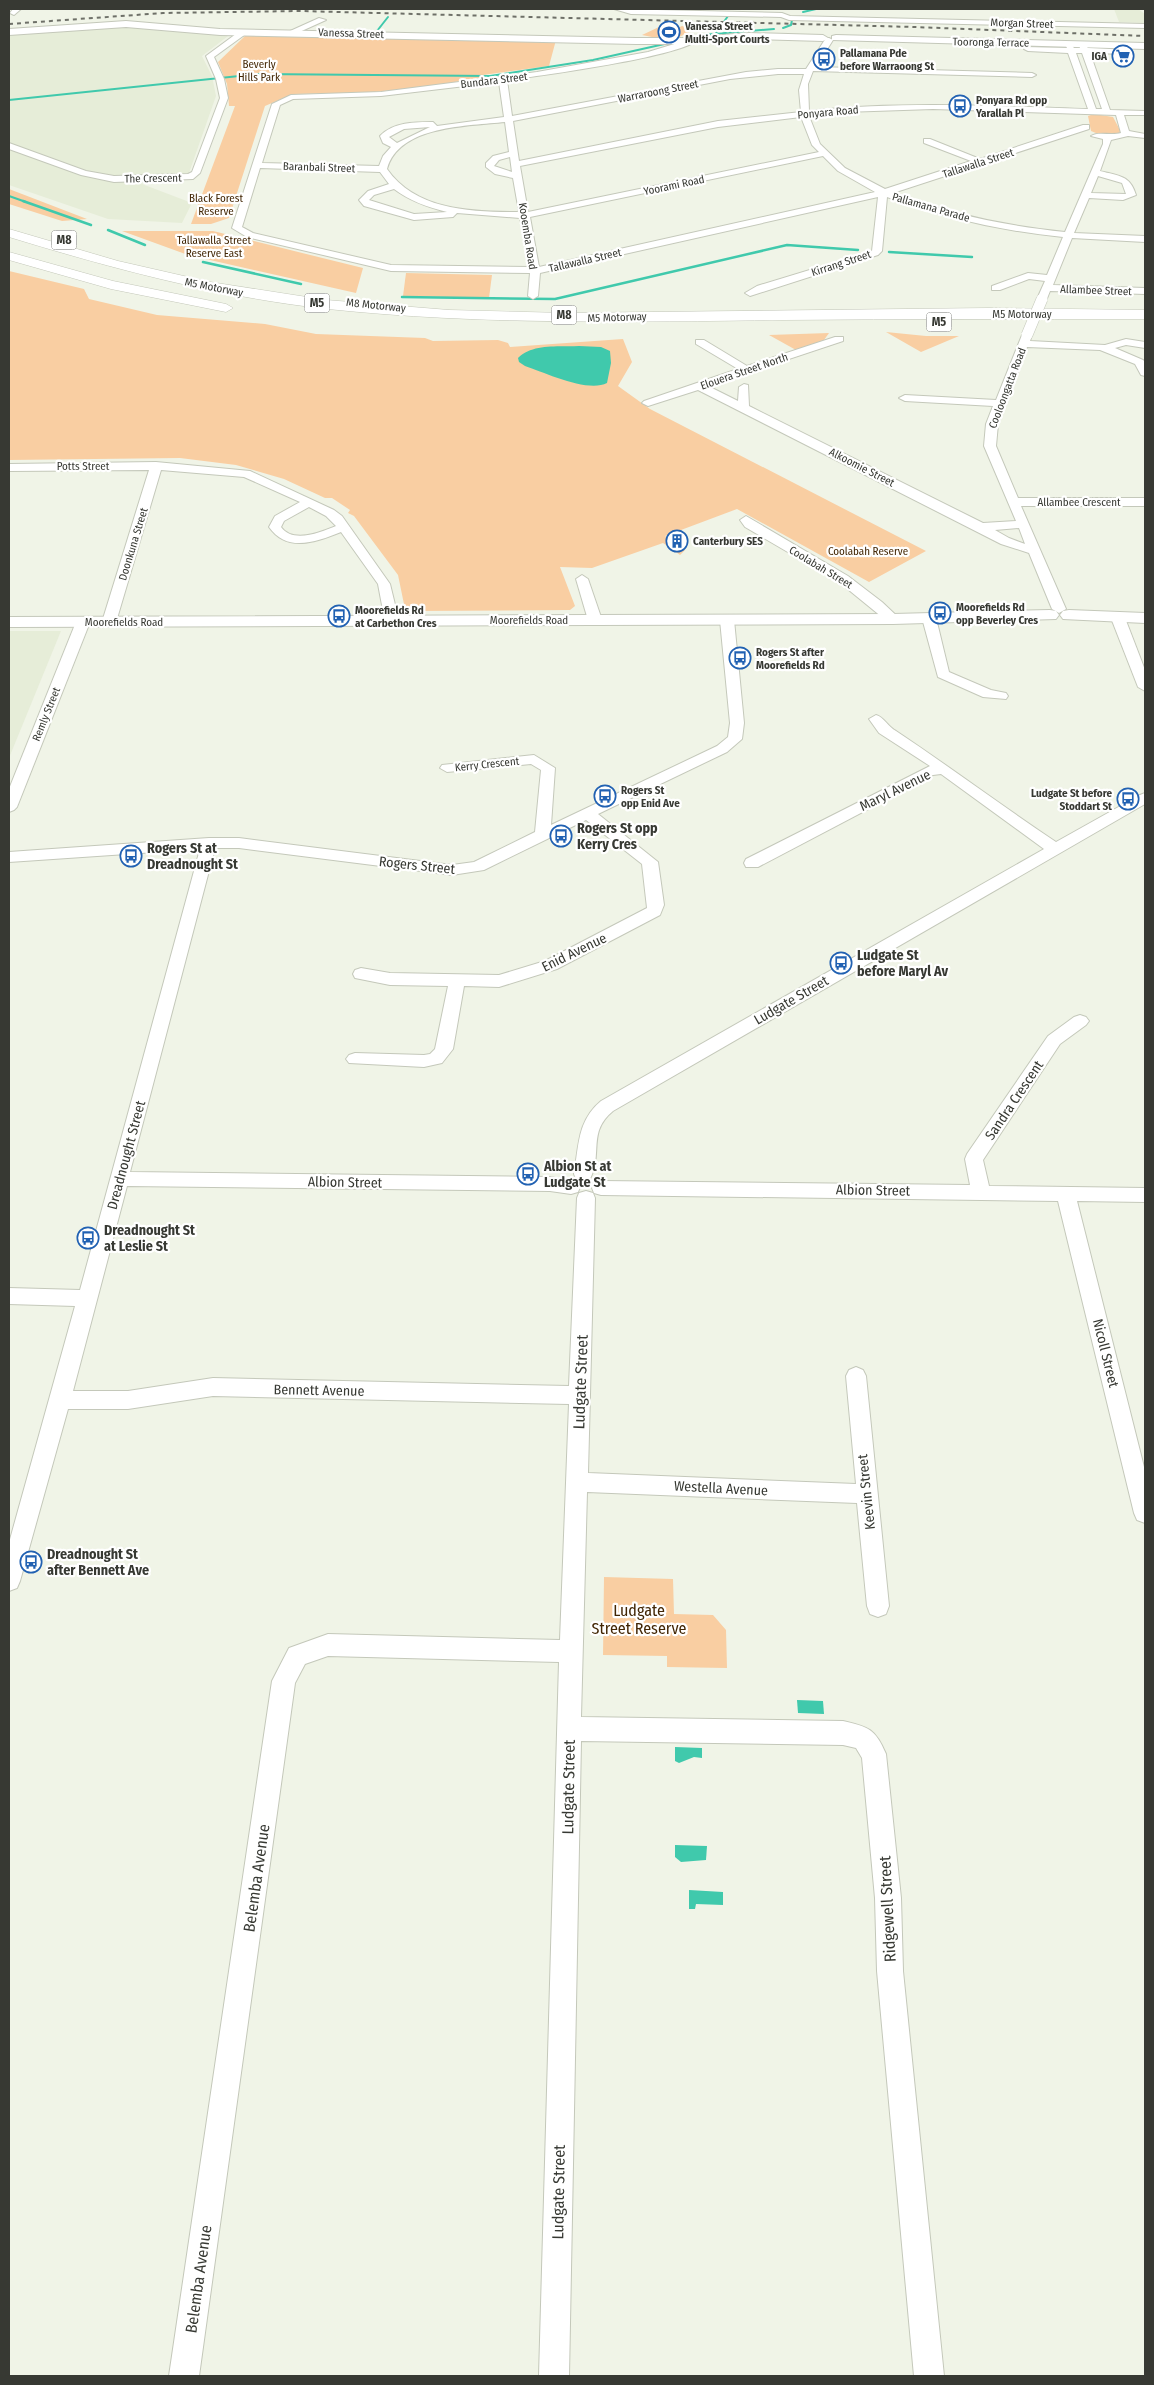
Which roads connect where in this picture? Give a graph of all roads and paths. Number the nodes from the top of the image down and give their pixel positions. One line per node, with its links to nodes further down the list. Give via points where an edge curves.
1 (618, 9): 2 (street, Morgan Street, via 631,12)
2 (679, 11): 3 (street, Morgan Street)
3 (790, 14): 5 (street, Morgan Street)
4 (322, 20): 7 (street)
5 (1145, 26)
6 (9, 32): 8 (main road, Vanessa Street, via 126,24)
7 (292, 32): 8 (main road, Vanessa Street); 10 (main road, Vanessa Street)
8 (243, 33): 33 (street, The Crescent, via 210,56 224,98 196,173 190,177 114,179 84,173)
9 (829, 39): 10 (main road, Tooronga Terrace, via 749,36); 12 (main road, Tooronga Terrace); 16 (street, Pallamana Parade)
10 (689, 40): 18 (street, Bundara Street, via 686,44 648,54)
11 (1145, 46): 13 (main road, Tooronga Terrace)
12 (1070, 47): 13 (main road, Tooronga Terrace); 14 (street); 21 (street)
13 (1084, 48): 15 (street); 22 (street)
14 (1028, 49)
15 (1128, 52)
16 (810, 70): 17 (street, Warraroong Street); 25 (street, Pallamana Parade, via 804,86); 26 (street, Warraroong Street, via 726,78)
17 (1032, 75)
18 (501, 79): 19 (street, Bundara Street, via 381,94); 26 (street, Kooemba Road)
19 (291, 97): 39 (street, Tallawalla Street, via 276,104)
20 (1081, 111): 21 (street, Ponyara Road); 25 (street, Ponyara Road, via 933,107); 28 (street)
21 (1093, 111): 22 (street, Ponyara Road)
22 (1107, 112): 23 (street, Ponyara Road)
23 (1119, 112): 24 (street, Ponyara Road); 29 (street)
24 (1145, 113)
25 (805, 114): 36 (street, Pallamana Parade, via 812,138); 38 (street, Ponyara Road, via 718,124)
26 (509, 118): 27 (street); 35 (street, Kooemba Road)
27 (443, 127): 34 (street, via 419,134); 34 (street, via 406,125 392,129 384,136 386,142)
28 (1086, 130): 31 (street, Tallawalla Street); 37 (street, Tallawalla Street)
29 (1125, 133): 30 (street); 31 (street, via 1120,137)
30 (1145, 136)
31 (1107, 138): 41 (street, Cooloongatta Road)
32 (927, 141): 37 (street)
33 (9, 146)
34 (398, 146): 40 (street, via 386,158)
35 (514, 153): 38 (street, Kooemba Road); 42 (street, via 496,158 490,167)
36 (822, 154): 44 (street, Pallamana Parade); 47 (street, Yoorami Road)
37 (981, 162): 44 (street, Tallawalla Street)
38 (516, 164): 42 (street, Kooemba Road)
39 (256, 165): 40 (street, Baranbali Street); 57 (street, Tallawalla Street, via 237,228 244,233 391,268)
40 (383, 169): 43 (street)
41 (1095, 172): 45 (street, Cooloongatta Road); 45 (street, via 1125,181 1130,195)
42 (517, 176): 47 (street, Kooemba Road)
43 (393, 186): 46 (street, via 428,203); 46 (street, via 371,193 364,200 366,204 414,217)
44 (883, 193): 50 (street, Pallamana Parade, via 976,221); 57 (street, Tallawalla Street); 62 (street, Kirrang Street, via 875,253)
45 (1086, 195): 50 (street, Cooloongatta Road)
46 (460, 211): 47 (street)
47 (526, 215): 57 (street, Kooemba Road)
48 (9, 224): 68 (highway, M8 Motorway / M8, via 176,272 300,296 430,310)
49 (9, 233): 68 (highway, M5 Motorway / M5, via 156,275 294,300 482,317)
50 (1069, 235): 52 (street, Pallamana Parade); 56 (street, Cooloongatta Road)
51 (9, 239): 70 (highway, M5 Motorway / M5, via 108,269 237,297 384,315)
52 (1145, 239)
53 (9, 248): 70 (highway, M8 Motorway / M8, via 138,285 265,308 433,324)
54 (136, 255): 68 (highway, via 230,278 346,297 441,307 608,312)
55 (9, 256): 65 (highway, via 152,294)
56 (1060, 258): 58 (street); 59 (street, Cooloongatta Road)
57 (535, 270): 63 (street, Kooemba Road)
58 (1028, 276): 59 (street); 60 (street)
59 (1049, 283): 61 (street, Allambee Street); 75 (street, Cooloongatta Road, bridge)
60 (996, 288)
61 (1145, 292)
62 (750, 293)
63 (533, 296)
64 (1145, 304): 66 (highway, via 905,306 830,309)
65 (238, 310)
66 (802, 315): 67 (highway, M5 Motorway / M5); 68 (highway, M5 Motorway / M5)
67 (1145, 315)
68 (632, 316)
69 (1145, 322): 71 (highway, M5 Motorway / M5)
70 (581, 325): 71 (highway, M5 Motorway / M5); 72 (highway, via 553,330)
71 (826, 325): 73 (highway)
72 (421, 328)
73 (934, 329)
74 (1145, 332): 75 (highway)
75 (1022, 337): 79 (street); 87 (street, Cooloongatta Road)
76 (840, 339): 81 (street, Elouera Street North)
77 (700, 342): 81 (street)
78 (1145, 345): 79 (street, via 1126,342)
79 (1105, 348): 80 (street)
80 (1142, 361): 82 (street)
81 (746, 370): 83 (street, Elouera Street North)
82 (1145, 373)
83 (699, 386): 86 (street, Elouera Street North); 88 (street, Alkoomie Street)
84 (744, 387): 88 (street)
85 (905, 398): 87 (street)
86 (648, 403)
87 (999, 403): 92 (street, Cooloongatta Road, via 992,424 990,446)
88 (743, 408): 97 (street, Alkoomie Street)
89 (156, 466): 90 (street, Potts Street); 91 (street, Potts Street, via 246,474); 110 (street, Doonkuna Street)
90 (9, 467)
91 (309, 502): 96 (street, Potts Street, via 330,513); 96 (street, via 279,519 275,527 279,533 290,538 309,539)
92 (1013, 502): 93 (street, Allambee Crescent); 95 (street, Cooloongatta Road)
93 (1145, 502)
94 (746, 520): 104 (street, Coolabah Street, via 848,584)
95 (1024, 524): 97 (street); 98 (street, Cooloongatta Road)
96 (344, 527): 107 (street, Potts Street, via 384,584)
97 (980, 527): 98 (street, Alkoomie Street, via 1005,541)
98 (1034, 551): 100 (street, Cooloongatta Road)
99 (582, 579): 105 (street)
100 (1059, 613): 101 (main road, Moorefields Road); 102 (main road, Moorefields Road)
101 (929, 618): 104 (main road, Moorefields Road); 112 (street, via 943,674 988,694)
102 (1118, 618): 103 (main road, Moorefields Road); 111 (street)
103 (1145, 618)
104 (893, 619): 106 (main road, Moorefields Road)
105 (595, 620): 106 (main road, Moorefields Road); 107 (main road, Moorefields Road)
106 (727, 620): 118 (street, Rogers Street, via 736,740)
107 (392, 621): 110 (main road, Moorefields Road)
108 (9, 622): 109 (main road, Moorefields Road)
109 (83, 622): 110 (main road, Moorefields Road); 117 (street, Remly Street)
110 (109, 622)
111 (1145, 686)
112 (1001, 696)
113 (876, 719): 115 (street, via 884,730)
114 (447, 768): 119 (street, Kerry Crescent, via 534,759 548,768)
115 (944, 769): 121 (street, Maryl Avenue); 123 (street, Maryl Avenue, via 929,771)
116 (1145, 798): 121 (street, Ludgate Street)
117 (9, 807)
118 (587, 813): 119 (street, Rogers Street); 125 (street, Enid Avenue, via 650,862 654,910 526,975 498,981)
119 (544, 834): 120 (street, Rogers Street, via 478,866 452,870 239,843)
120 (209, 843): 122 (street, Rogers Street); 128 (street, Dreadnought Street)
121 (1055, 849): 129 (street, Ludgate Street, via 595,1114 589,1125)
122 (9, 858)
123 (752, 863)
124 (361, 974): 125 (street, Enid Avenue, via 390,979)
125 (457, 981): 127 (street, via 444,1049 435,1060)
126 (1080, 1021): 130 (street, Sandra Crescent, via 1054,1040 974,1159)
127 (355, 1059)
128 (120, 1180): 129 (street, Albion Street); 134 (street, Dreadnought Street)
129 (585, 1187): 130 (street, Albion Street); 136 (street, Ludgate Street)
130 (981, 1192): 131 (street, Albion Street)
131 (1066, 1194): 132 (street, Albion Street); 140 (street, Nicoll Street)
132 (1145, 1195)
133 (9, 1296): 134 (street)
134 (88, 1298): 137 (street, Dreadnought Street)
135 (856, 1376): 139 (street, Keevin Street)
136 (579, 1395): 137 (street, Bennett Avenue, via 213,1388 128,1400); 138 (street, Ludgate Street)
137 (60, 1400): 141 (street, Dreadnought Street)
138 (576, 1482): 139 (street, Westella Avenue); 143 (street, Ludgate Street)
139 (866, 1494): 142 (street, Keevin Street)
140 (1145, 1513)
141 (9, 1581)
142 (878, 1606)
143 (571, 1651): 144 (street, Ludgate Street); 145 (street, Belemba Avenue, via 328,1645 297,1656 284,1681)
144 (569, 1729): 146 (street, Ludgate Street); 147 (street, Ridgewell Street, via 843,1733 863,1738 874,1754 888,1898 890,1971)
145 (184, 2376)
146 (554, 2376)
147 (929, 2376)

